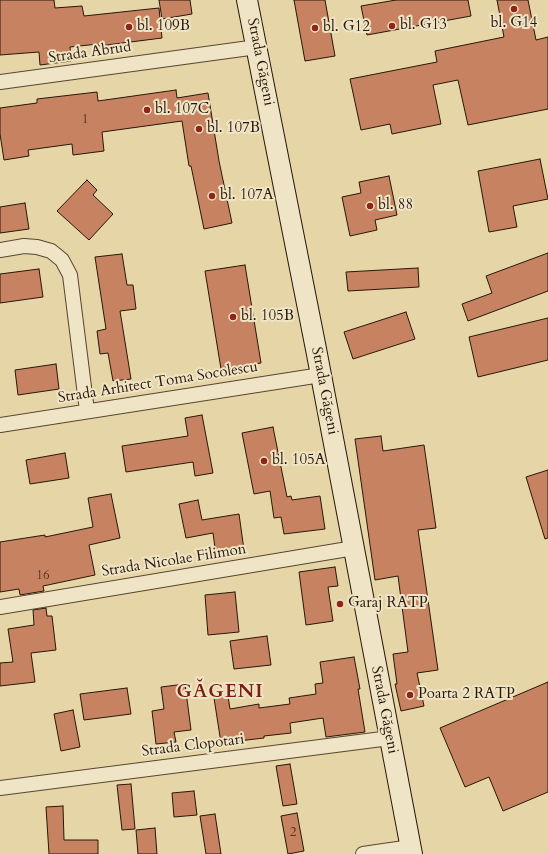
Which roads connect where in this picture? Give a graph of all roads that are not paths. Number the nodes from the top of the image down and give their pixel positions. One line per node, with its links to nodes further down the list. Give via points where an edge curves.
1 (248, 0): 2 (main road, Strada Găgeni)
2 (257, 47): 3 (street, Strada Abrud); 5 (main road, Strada Găgeni)
3 (0, 82)
4 (0, 250): 6 (street, via 37,246 51,251 62,260 70,275)
5 (321, 375): 6 (street, Strada Arhitect Toma Socolescu); 8 (main road, Strada Găgeni)
6 (87, 411): 7 (street, Strada Arhitect Toma Socolescu)
7 (0, 425)
8 (354, 548): 9 (street, Strada Nicolae Filimon); 10 (main road, Strada Găgeni)
9 (0, 607)
10 (390, 738): 11 (street, Strada Clopotari); 12 (main road, Strada Găgeni)
11 (0, 788)
12 (411, 851): 13 (street)
13 (364, 854)

